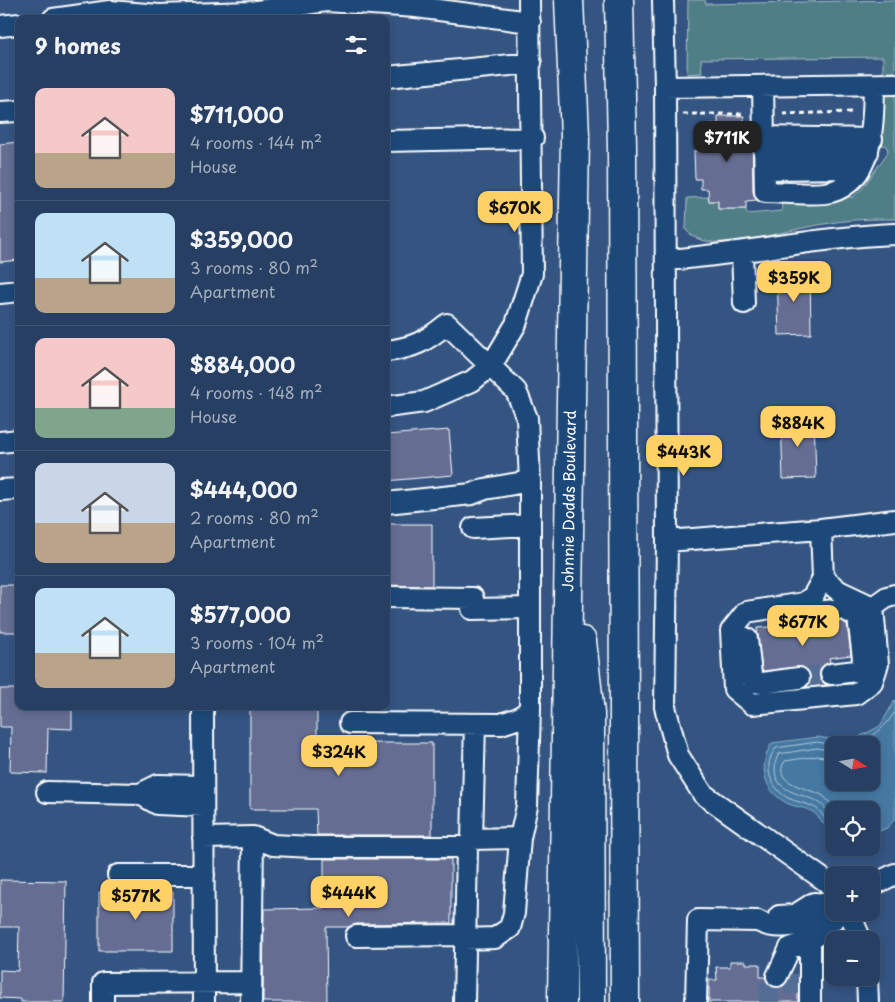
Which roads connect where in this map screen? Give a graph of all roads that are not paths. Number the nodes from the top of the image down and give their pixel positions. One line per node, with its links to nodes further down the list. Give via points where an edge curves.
1 (529, 0): 8 (street)
2 (569, 0): 41 (highway, Johnnie Dodds Boulevard, via 575,136)
3 (619, 0): 85 (highway)
4 (663, 0): 16 (street)
5 (82, 15): 6 (street, via 110,11)
6 (159, 15)
7 (159, 15): 8 (street, via 250,12 326,1 416,7)
8 (530, 22): 11 (street)
9 (15, 24): 10 (street)
10 (0, 26)
11 (531, 63): 12 (street); 19 (street)
12 (390, 76)
13 (895, 84): 14 (street)
14 (874, 85): 15 (street); 22 (street)
15 (763, 86): 16 (street); 21 (street)
16 (665, 87): 25 (street)
17 (15, 111): 18 (street)
18 (0, 112)
19 (532, 138): 20 (street); 30 (street, via 532,274 516,324)
20 (390, 141)
21 (764, 153): 22 (street); 22 (street, via 765,192 830,192 841,187)
22 (866, 153)
23 (895, 234): 24 (street, via 845,236)
24 (742, 252): 25 (street); 28 (street)
25 (666, 260): 34 (street)
26 (15, 291): 27 (street)
27 (0, 293)
28 (744, 303)
29 (390, 351): 30 (street, via 408,349 447,324)
30 (491, 366): 31 (street, via 472,381 424,402); 36 (street, via 516,391 527,418)
31 (390, 406)
32 (15, 440): 33 (street)
33 (0, 442)
34 (667, 446): 35 (street); 45 (street)
35 (697, 448)
36 (530, 481): 39 (street, via 472,494); 42 (street)
37 (15, 489): 38 (street)
38 (0, 490)
39 (390, 503)
40 (895, 520): 44 (street)
41 (570, 523): 83 (highway, Johnnie Dodds Boulevard); 84 (highway, via 590,714)
42 (530, 525): 43 (street); 50 (street)
43 (473, 528)
44 (821, 529): 45 (street); 46 (street)
45 (667, 541): 68 (street, via 665,707 678,755 703,794)
46 (823, 578): 49 (street, via 839,591); 51 (street, via 804,603)
47 (895, 595): 49 (street)
48 (390, 597): 50 (street)
49 (873, 607): 52 (street, via 878,664 872,682 856,694 752,704 734,689)
50 (530, 608): 55 (street)
51 (746, 612): 52 (street); 53 (street, via 760,618 844,609 858,617 862,667 856,671)
52 (731, 631): 54 (street, via 747,639 750,675 754,682)
53 (831, 674)
54 (799, 678)
55 (530, 709): 58 (street, via 519,718 502,724); 63 (street, via 527,806)
56 (203, 710): 60 (street)
57 (350, 723): 58 (street)
58 (475, 724): 64 (street)
59 (46, 792): 60 (street, via 140,794 158,785)
60 (203, 796): 62 (street)
61 (253, 836): 62 (street); 64 (street, via 273,845); 80 (street)
62 (203, 838): 67 (street)
63 (520, 838): 64 (street); 75 (street, via 510,928 495,938)
64 (470, 843): 75 (street)
65 (895, 874): 69 (street)
66 (118, 875): 67 (street)
67 (204, 876): 79 (street)
68 (825, 881)
69 (880, 882)
70 (825, 917): 86 (street, via 798,926 765,925 758,921 698,920)
71 (830, 921): 76 (street)
72 (846, 921): 73 (street)
73 (854, 931)
74 (356, 936): 75 (street)
75 (465, 937): 82 (street)
76 (810, 941): 77 (street, via 790,948); 87 (street)
77 (782, 972)
78 (867, 986): 88 (street)
79 (204, 992): 80 (street); 81 (street, via 103,983)
80 (251, 992)
81 (103, 1002)
82 (464, 1002)
83 (562, 1002)
84 (591, 1002)
85 (626, 1002)
86 (696, 1002)
87 (810, 1002)
88 (868, 1002)

